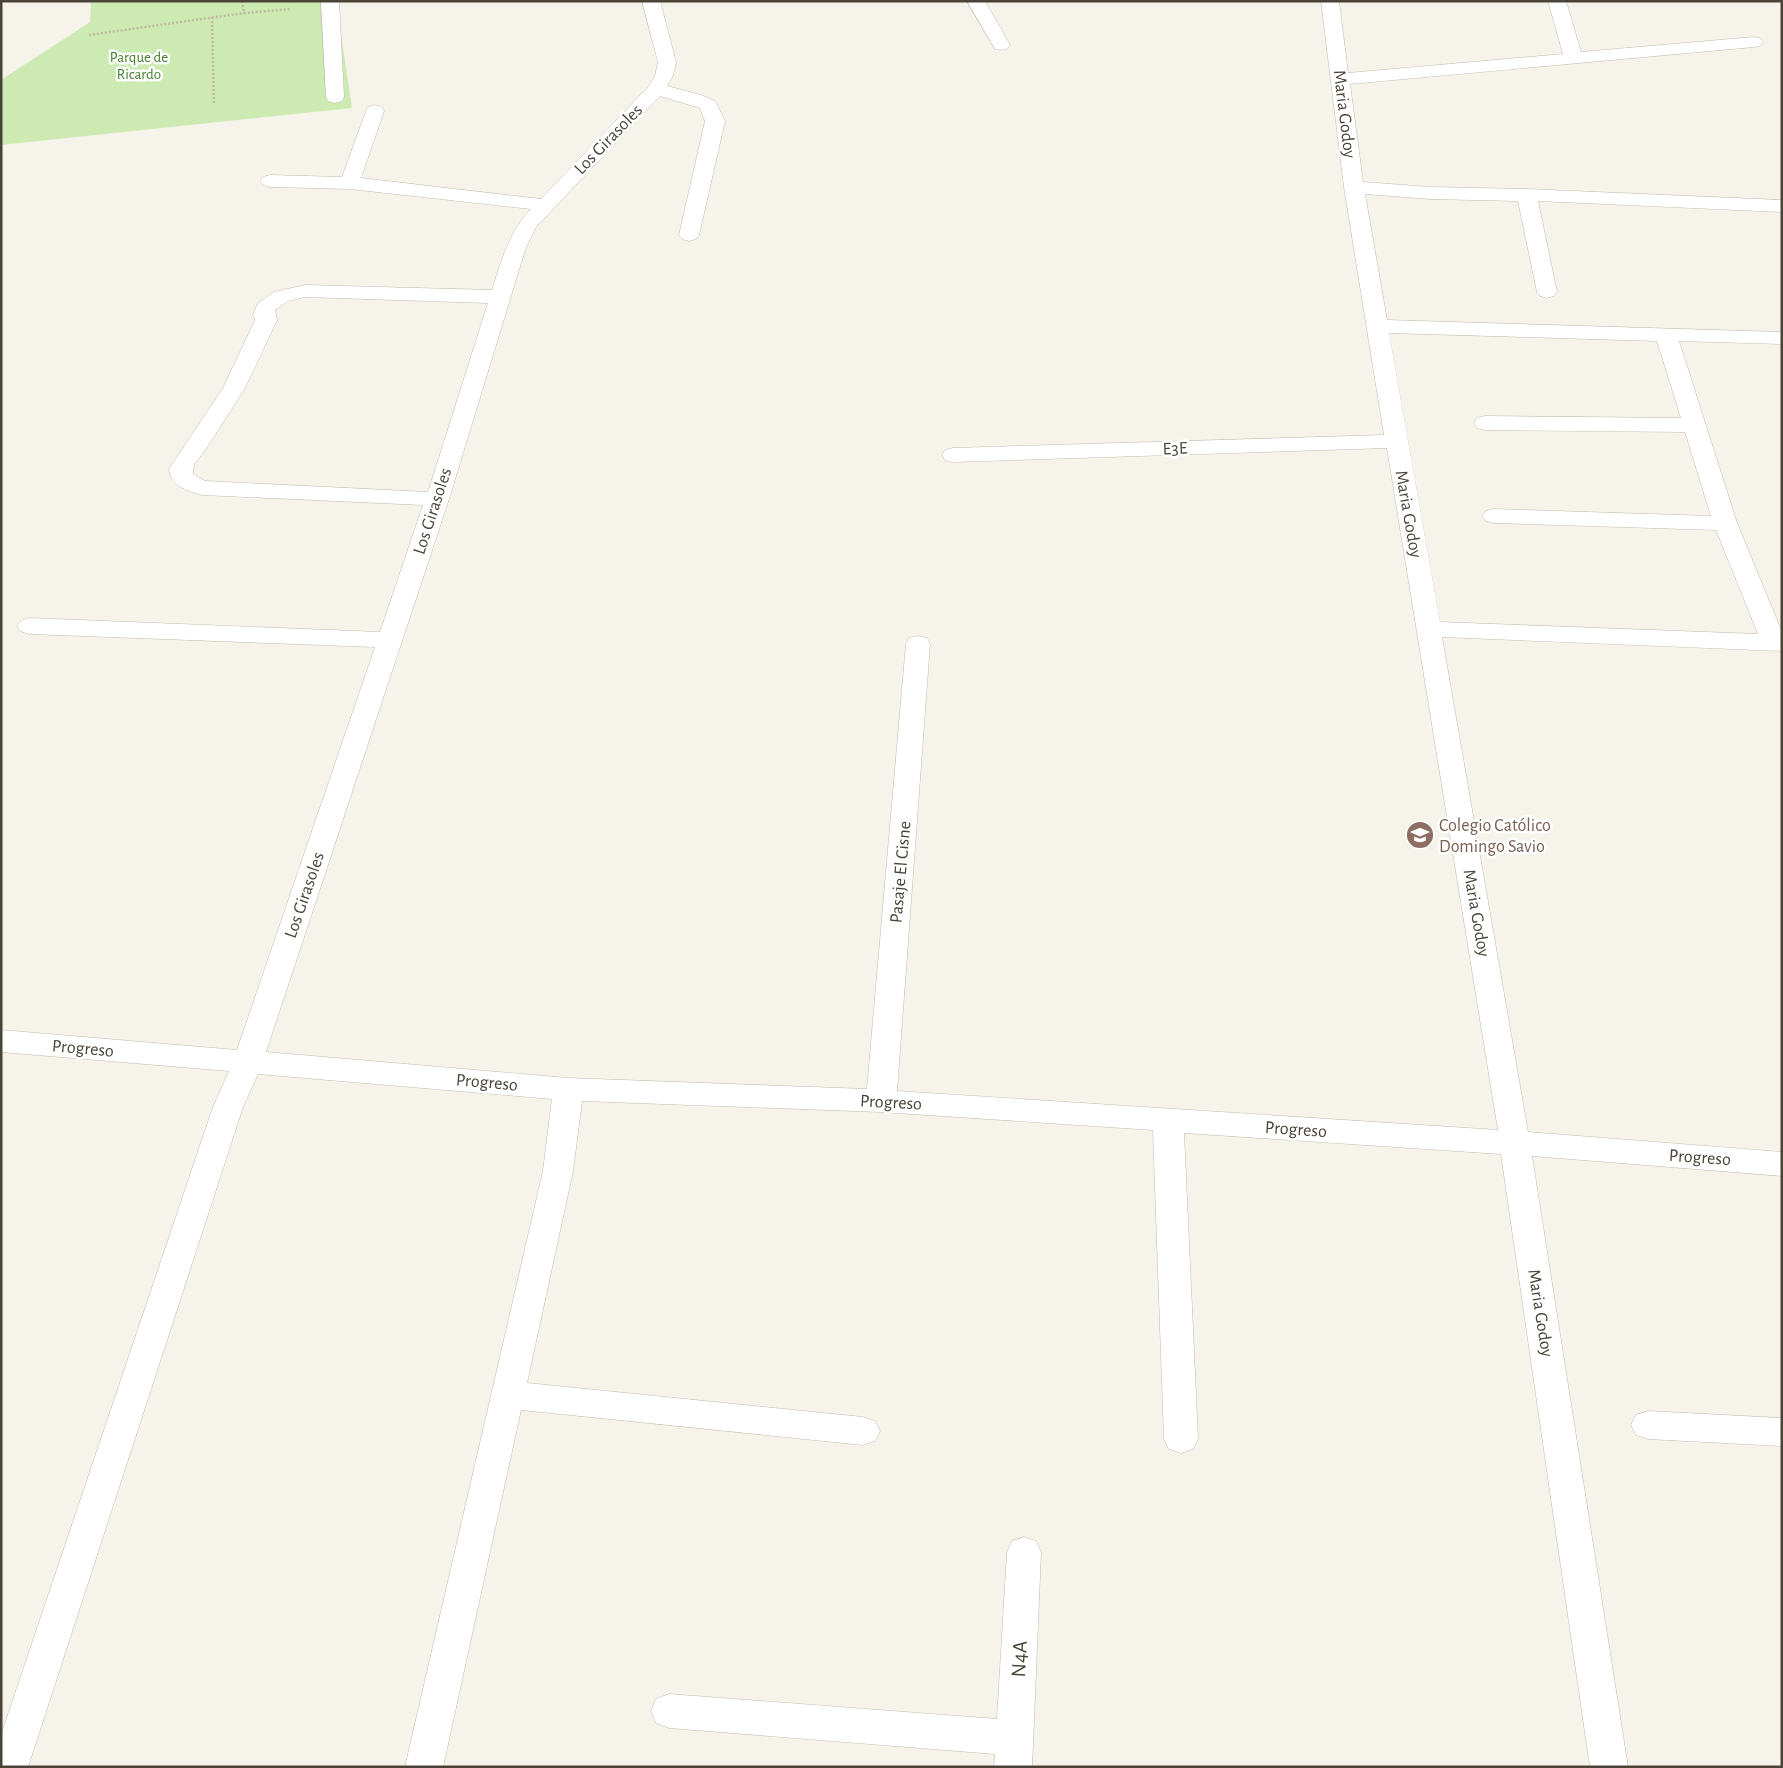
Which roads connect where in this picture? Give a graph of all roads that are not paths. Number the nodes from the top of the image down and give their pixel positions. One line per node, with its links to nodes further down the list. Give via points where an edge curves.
1 (651, 1): 10 (street, Los Girasoles, via 667,62 664,76)
2 (976, 1): 7 (street)
3 (1330, 1): 9 (street, Maria Godoy)
4 (1557, 1): 8 (street)
5 (330, 4): 11 (street)
6 (1754, 42): 8 (street)
7 (1001, 45)
8 (1574, 59): 9 (street)
9 (1340, 79): 15 (street, Maria Godoy)
10 (656, 89): 17 (street, Los Girasoles); 19 (street, via 708,105 715,121)
11 (335, 97)
12 (374, 111): 14 (street)
13 (270, 181): 14 (street)
14 (350, 182): 17 (street)
15 (1354, 187): 16 (street); 22 (street, Maria Godoy)
16 (1527, 195): 18 (street); 20 (street)
17 (544, 205): 21 (street, Los Girasoles, via 527,225)
18 (1782, 206)
19 (689, 234)
20 (1547, 292)
21 (499, 297): 29 (street, Los Girasoles); 29 (street, via 305,291 281,296 265,307 266,320 234,388 194,452 185,458 180,473 191,484 202,488)
22 (1378, 326): 23 (street); 27 (street, Maria Godoy)
23 (1666, 334): 24 (street); 26 (street)
24 (1782, 338)
25 (1485, 424): 26 (street)
26 (1695, 425): 31 (street)
27 (1397, 441): 28 (street, E3E); 33 (street, Maria Godoy)
28 (953, 454)
29 (436, 499): 34 (street, Los Girasoles)
30 (1494, 516): 31 (street)
31 (1725, 523): 35 (street)
32 (29, 626): 34 (street)
33 (1429, 629): 35 (street); 42 (street, Maria Godoy)
34 (390, 640): 38 (street, Los Girasoles)
35 (1778, 643)
36 (918, 644): 40 (street, Pasaje El Cisne)
37 (1, 1041): 38 (street, Progreso)
38 (248, 1062): 39 (street, Progreso); 52 (street, Los Girasoles, via 228,1107)
39 (568, 1089): 40 (street, Progreso); 44 (street, via 558,1171)
40 (881, 1101): 41 (street, Progreso)
41 (1168, 1120): 42 (street, Progreso); 48 (street)
42 (1515, 1143): 43 (street, Progreso); 54 (street, Maria Godoy)
43 (1782, 1164)
44 (507, 1396): 46 (street); 53 (street)
45 (1648, 1425): 47 (street)
46 (863, 1432)
47 (1782, 1432)
48 (1181, 1439)
49 (1024, 1552): 51 (street, N4A)
50 (669, 1712): 51 (street)
51 (1014, 1752)
52 (9, 1767)
53 (424, 1767)
54 (1609, 1767)

